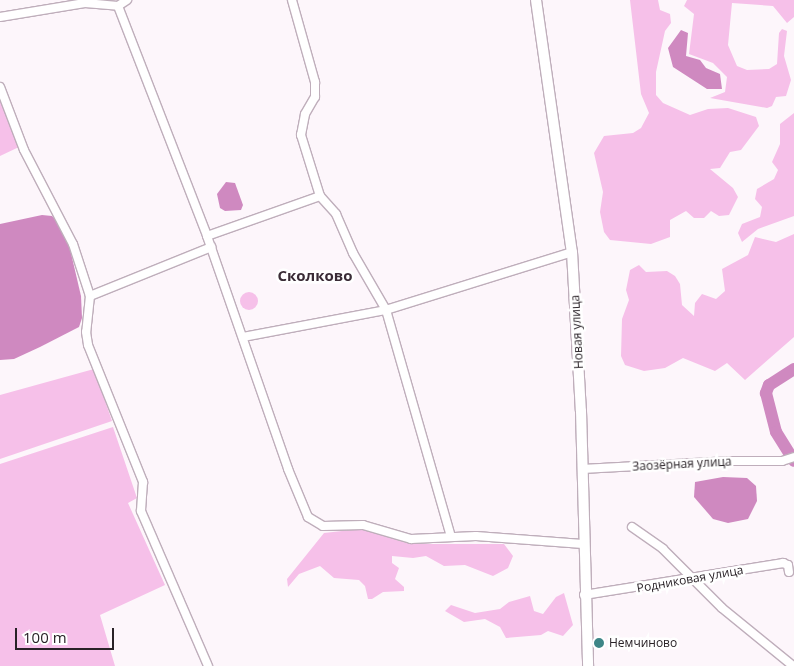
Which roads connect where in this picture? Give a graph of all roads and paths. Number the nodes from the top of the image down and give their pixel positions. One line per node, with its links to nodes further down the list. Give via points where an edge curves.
1 (127, 0): 4 (street)
2 (292, 0): 7 (street, via 315,82 315,97 305,114 301,136)
3 (536, 0): 10 (street, Новая улица)
4 (118, 6): 5 (street, via 85,3); 8 (street)
5 (0, 17)
6 (0, 87): 11 (street, via 24,150 66,228)
7 (320, 196): 8 (street); 12 (street, via 336,214 353,253)
8 (207, 236): 9 (street)
9 (211, 247): 11 (street); 13 (street)
10 (572, 252): 12 (street); 15 (street, Новая улица)
11 (90, 296): 22 (street, via 86,332 88,345 140,473 144,489 141,510)
12 (386, 310): 13 (street); 17 (street)
13 (243, 337): 17 (street, via 288,469 312,521 323,526 362,525 411,539)
14 (794, 457): 15 (street, Заозёрная улица, via 782,462 720,461)
15 (582, 469): 18 (street, Новая улица)
16 (632, 526): 20 (street)
17 (451, 536): 18 (street)
18 (583, 544): 21 (street, Новая улица)
19 (789, 572): 20 (street, Родниковая улица, via 788,565 783,563)
20 (694, 579): 21 (street, Родниковая улица); 24 (street, via 722,608)
21 (584, 595): 23 (street, Новая улица)
22 (208, 666)
23 (588, 666)
24 (793, 666)

